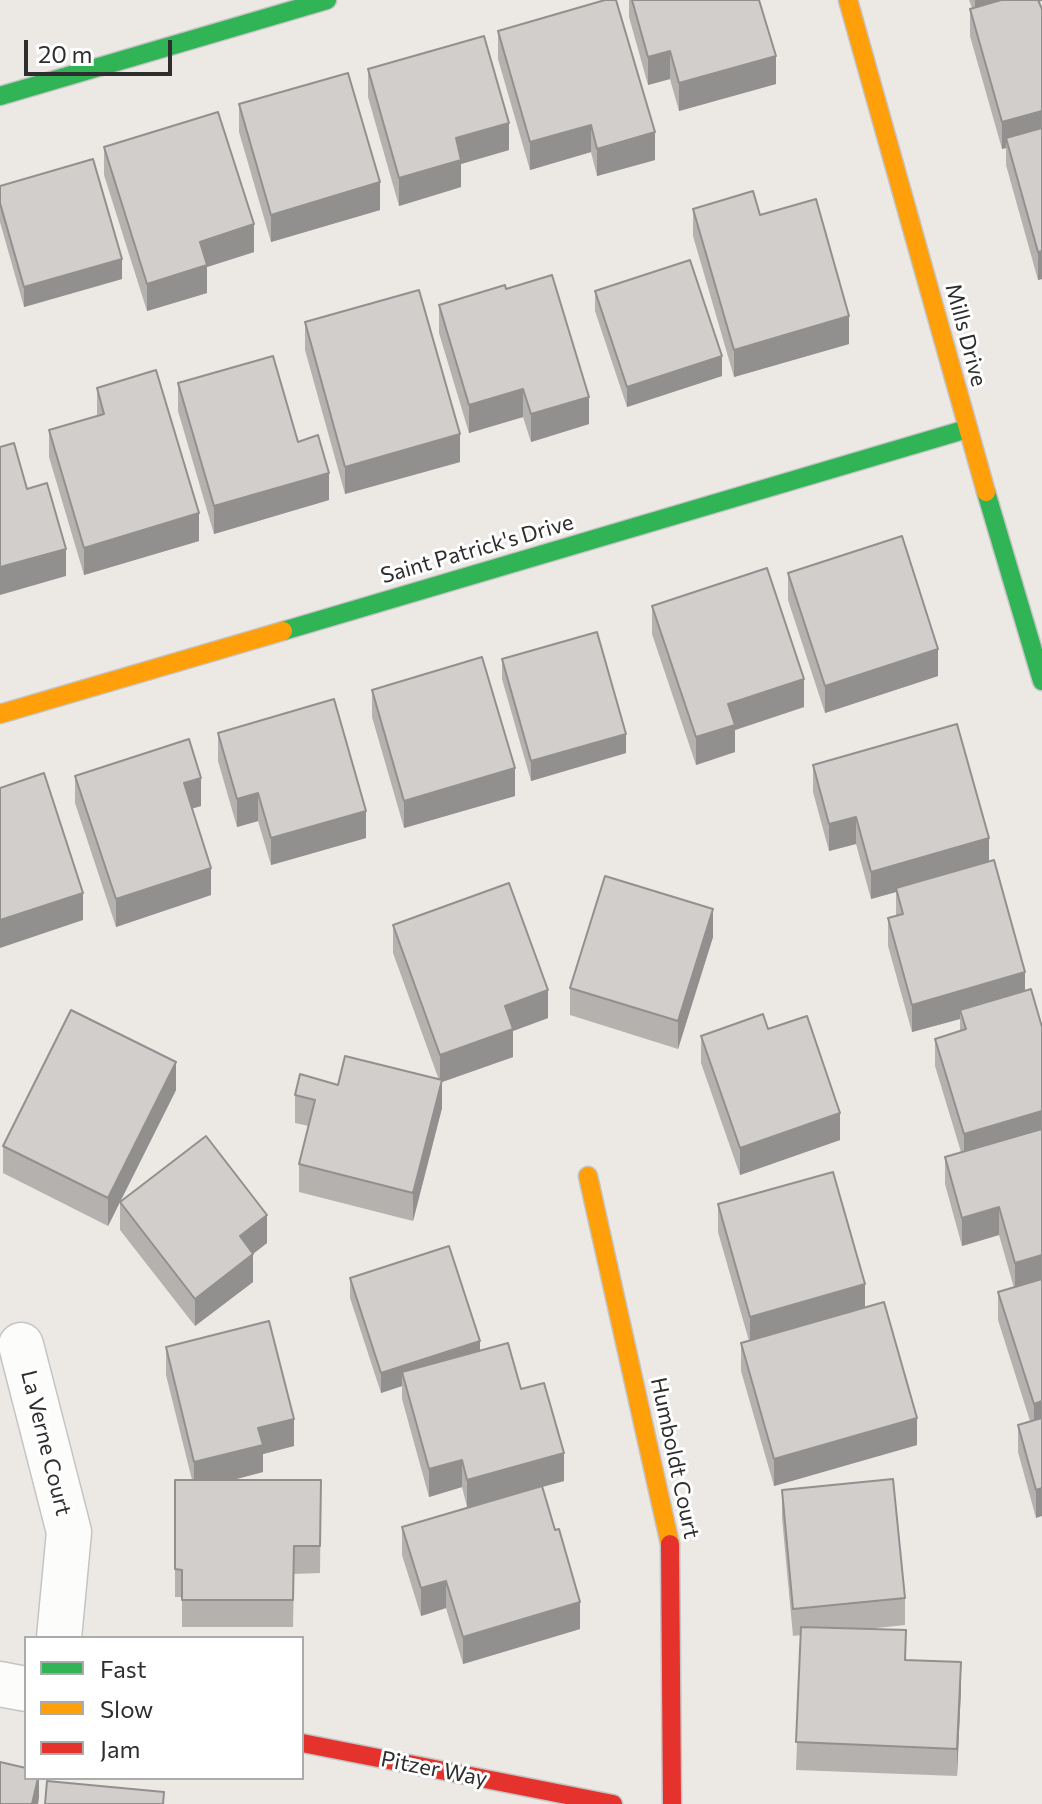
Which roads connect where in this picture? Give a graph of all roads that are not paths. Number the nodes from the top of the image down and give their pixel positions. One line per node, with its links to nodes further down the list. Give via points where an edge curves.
1 (327, 0): 3 (street)
2 (848, 0): 4 (street, Mills Drive)
3 (0, 96)
4 (967, 429): 5 (street, Mills Drive); 6 (street, Saint Patrick's Drive)
5 (1042, 681)
6 (0, 714)
7 (588, 1176): 14 (street, Humboldt Court, via 671,1549)
8 (21, 1345): 9 (street, La Verne Court, via 69,1532)
9 (59, 1636)
10 (0, 1684): 11 (street)
11 (24, 1689)
12 (304, 1743): 13 (street, Pitzer Way)
13 (613, 1804)
14 (672, 1804)

